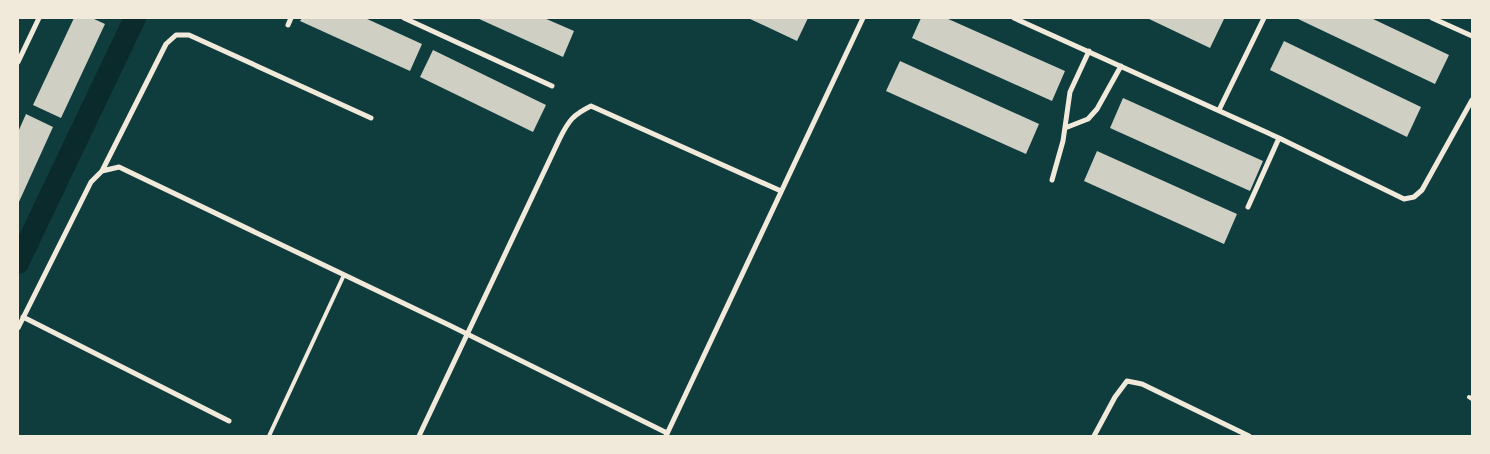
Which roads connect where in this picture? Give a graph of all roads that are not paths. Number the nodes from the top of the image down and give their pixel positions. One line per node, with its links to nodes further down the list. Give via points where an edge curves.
1 (39, 18): 11 (street)
2 (291, 18): 8 (street)
3 (404, 18): 13 (street)
4 (863, 18): 21 (street)
5 (1014, 18): 10 (street)
6 (1264, 18): 15 (street)
7 (1432, 18): 9 (street)
8 (288, 25)
9 (1472, 36)
10 (1089, 52): 12 (street); 17 (street, via 1070,92)
11 (18, 62)
12 (1121, 66): 15 (street); 17 (street, via 1088,119)
13 (552, 86)
14 (1472, 100): 18 (street, via 1422,190 1414,198 1396,196)
15 (1219, 110): 18 (street)
16 (371, 118): 19 (street, via 189,35 176,36 166,44)
17 (1065, 128): 20 (street)
18 (1279, 138): 22 (street)
19 (102, 171): 23 (street, via 119,167); 24 (street, via 91,182)
20 (1052, 180)
21 (781, 192): 26 (street, via 591,106 569,120); 28 (street)
22 (1248, 207)
23 (344, 275): 26 (street); 29 (lane)
24 (23, 317): 25 (street); 27 (street)
25 (18, 328)
26 (466, 334): 28 (street); 30 (street)
27 (229, 420)
28 (666, 435)
29 (269, 436)
30 (419, 436)
31 (1094, 436): 32 (street, via 1127,381 1142,384)
32 (1249, 436)

